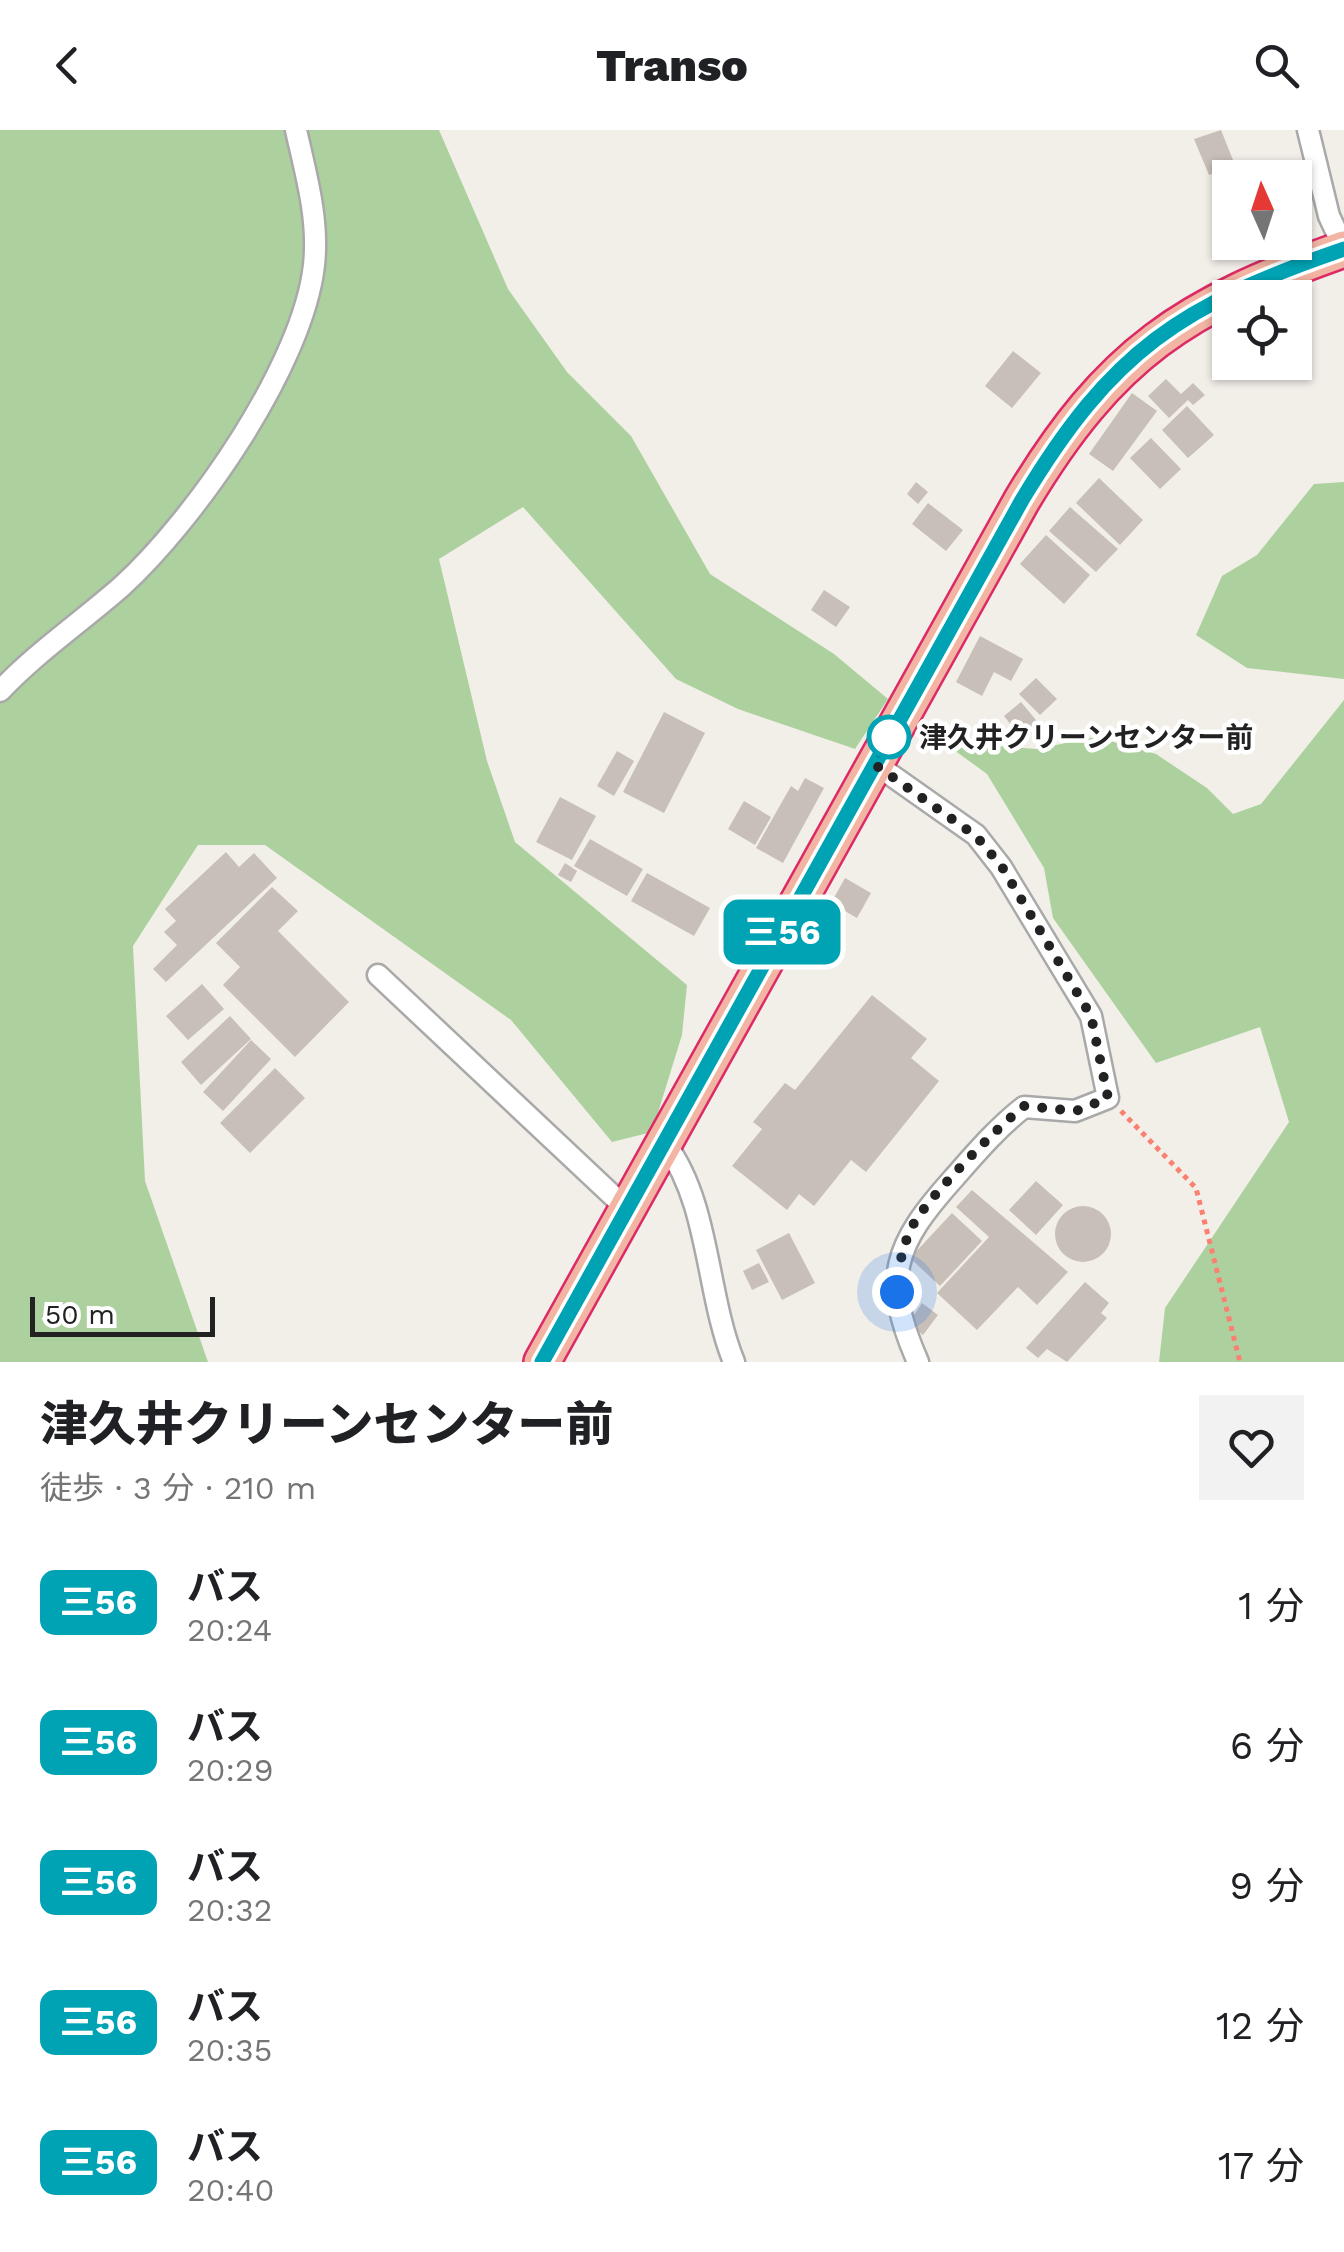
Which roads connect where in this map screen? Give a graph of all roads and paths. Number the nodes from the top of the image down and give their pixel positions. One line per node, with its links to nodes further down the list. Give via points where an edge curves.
1 (296, 130): 4 (street, via 315,230 310,291 295,337 222,466 166,539)
2 (1308, 130): 3 (street)
3 (1344, 249): 5 (highway, via 1195,311 1100,388 1048,457)
4 (0, 691)
5 (874, 764): 7 (street, via 976,836 1002,867 1091,1016); 8 (highway)
6 (378, 976): 9 (street)
7 (1108, 1098): 12 (street, via 1076,1111 1024,1106 914,1223 898,1265 897,1292); 13 (path, via 1196,1188)
8 (666, 1145): 9 (highway); 11 (street, via 685,1170)
9 (629, 1211): 10 (highway)
10 (542, 1362)
11 (734, 1362)
12 (918, 1362)
13 (1240, 1362)

